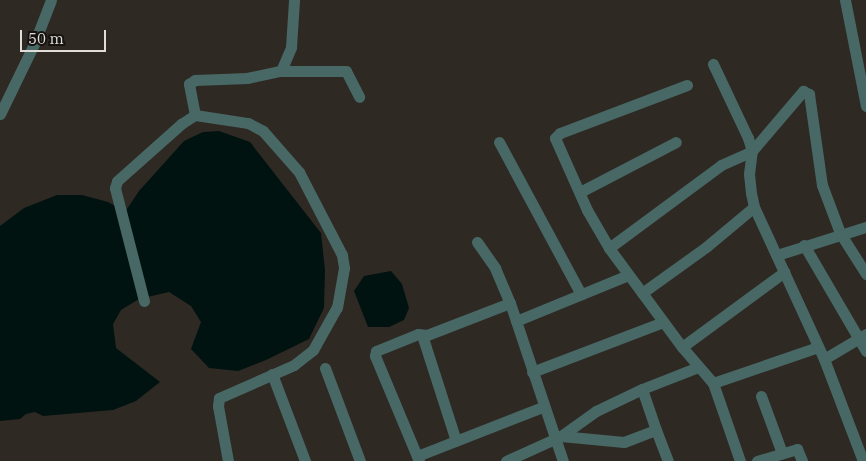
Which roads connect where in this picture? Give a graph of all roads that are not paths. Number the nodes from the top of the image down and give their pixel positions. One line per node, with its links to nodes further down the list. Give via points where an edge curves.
1 (51, 0): 9 (street)
2 (294, 0): 5 (street, via 290,47)
3 (845, 0): 8 (street)
4 (713, 64): 13 (street)
5 (282, 71): 7 (street, via 347,71); 10 (street, via 247,78 192,81)
6 (687, 85): 14 (street, via 556,136 556,143)
7 (359, 97)
8 (866, 106)
9 (0, 114)
10 (195, 115): 27 (street, via 180,124 116,184); 40 (street, via 248,123 263,131 299,172 344,261 341,297 313,350 294,365)
11 (499, 142): 26 (street)
12 (676, 142): 14 (street)
13 (752, 151): 15 (street, via 749,174); 17 (street, via 800,92 808,92 822,185); 20 (street, via 721,165)
14 (580, 192): 20 (street, via 586,210)
15 (754, 207): 21 (street); 25 (street)
16 (866, 226): 17 (street)
17 (840, 234): 19 (street); 24 (street)
18 (477, 242): 28 (street, via 495,268)
19 (804, 245): 21 (street); 32 (street)
20 (609, 248): 23 (street)
21 (777, 255): 22 (street)
22 (784, 272): 33 (street); 34 (street)
23 (628, 274): 25 (street); 26 (street)
24 (866, 274)
25 (642, 293): 30 (street)
26 (581, 294): 29 (street)
27 (144, 301)
28 (510, 303): 29 (street); 31 (street)
29 (516, 321): 39 (street)
30 (663, 322): 33 (street); 39 (street)
31 (422, 336): 47 (street); 49 (street, via 418,334 378,350 375,356)
32 (862, 336): 35 (street); 36 (street)
33 (682, 346): 37 (street)
34 (818, 347): 36 (street); 41 (street)
35 (866, 352)
36 (824, 359): 59 (street)
37 (698, 367): 41 (street); 42 (street)
38 (324, 368): 52 (street)
39 (532, 372): 44 (street)
40 (272, 374): 50 (street, via 219,398); 51 (street)
41 (713, 383): 56 (street)
42 (642, 389): 45 (street); 46 (street, via 596,411)
43 (761, 396): 48 (street)
44 (543, 407): 46 (street); 47 (street)
45 (656, 430): 46 (street, via 624,442); 55 (street)
46 (559, 438): 53 (street); 54 (street)
47 (456, 441): 49 (street)
48 (782, 453): 57 (street); 58 (street, via 797,449)
49 (418, 459)
50 (228, 461)
51 (305, 461)
52 (360, 461)
53 (506, 461)
54 (563, 461)
55 (668, 461)
56 (740, 461)
57 (757, 461)
58 (802, 461)
59 (863, 461)

